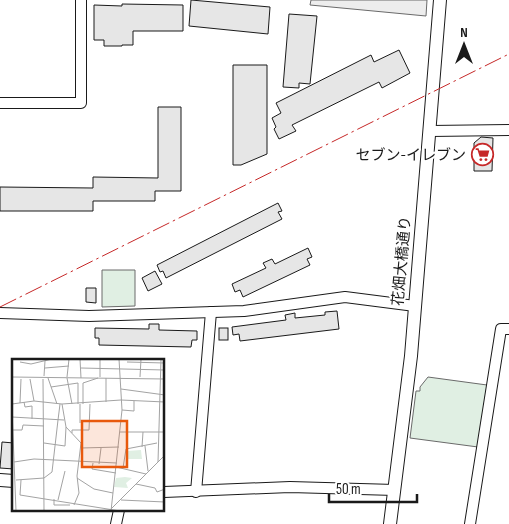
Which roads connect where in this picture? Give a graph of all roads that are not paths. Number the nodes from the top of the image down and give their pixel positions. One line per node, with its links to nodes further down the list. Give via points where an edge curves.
1 (81, 0): 3 (street, via 80,103)
2 (440, 0): 5 (street, 花畑大橋通り)
3 (0, 103)
4 (509, 130): 5 (street)
5 (430, 131): 6 (street, 花畑大橋通り)
6 (415, 306): 7 (street, via 344,297 244,311); 10 (street, 花畑大橋通り)
7 (211, 312): 8 (street, via 89,316); 12 (street)
8 (0, 313)
9 (509, 329): 14 (street, via 501,329)
10 (395, 490): 12 (street, via 290,487); 13 (street, 花畑大橋通り)
11 (165, 492): 12 (street)
12 (196, 492)
13 (390, 524)
14 (470, 524)

